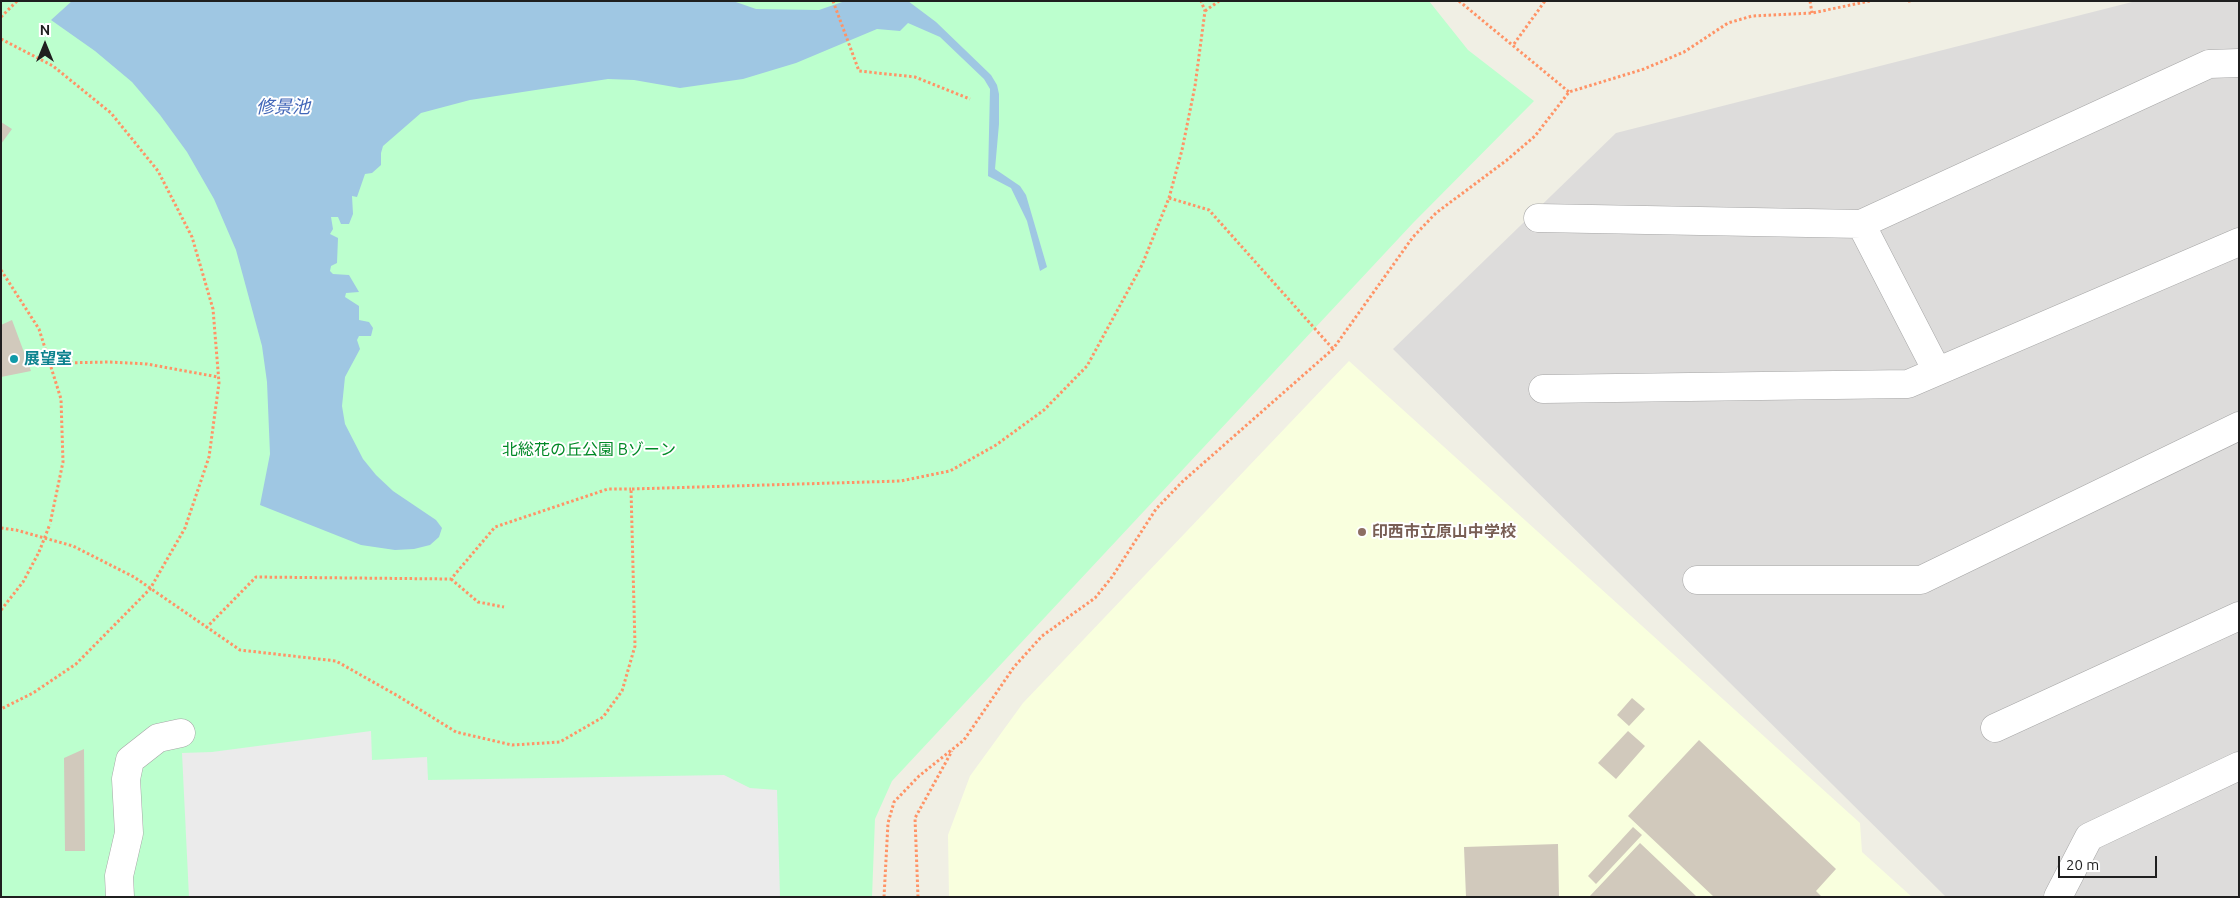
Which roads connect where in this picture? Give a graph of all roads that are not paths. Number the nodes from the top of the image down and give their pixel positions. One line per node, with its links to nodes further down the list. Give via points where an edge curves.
1 (2239, 63): 3 (street, via 2208,64)
2 (1538, 218): 3 (street)
3 (1861, 224): 5 (street)
4 (2239, 242): 5 (street)
5 (1937, 372): 6 (street, via 1908,384)
6 (1544, 389)
7 (2239, 426): 8 (street, via 1921,580)
8 (1697, 580)
9 (2239, 616): 10 (street)
10 (1995, 728)
11 (181, 733): 13 (street, via 158,738 130,760 126,779 129,833 119,876)
12 (2239, 766): 14 (street, via 2089,837)
13 (120, 897)
14 (2058, 897)

